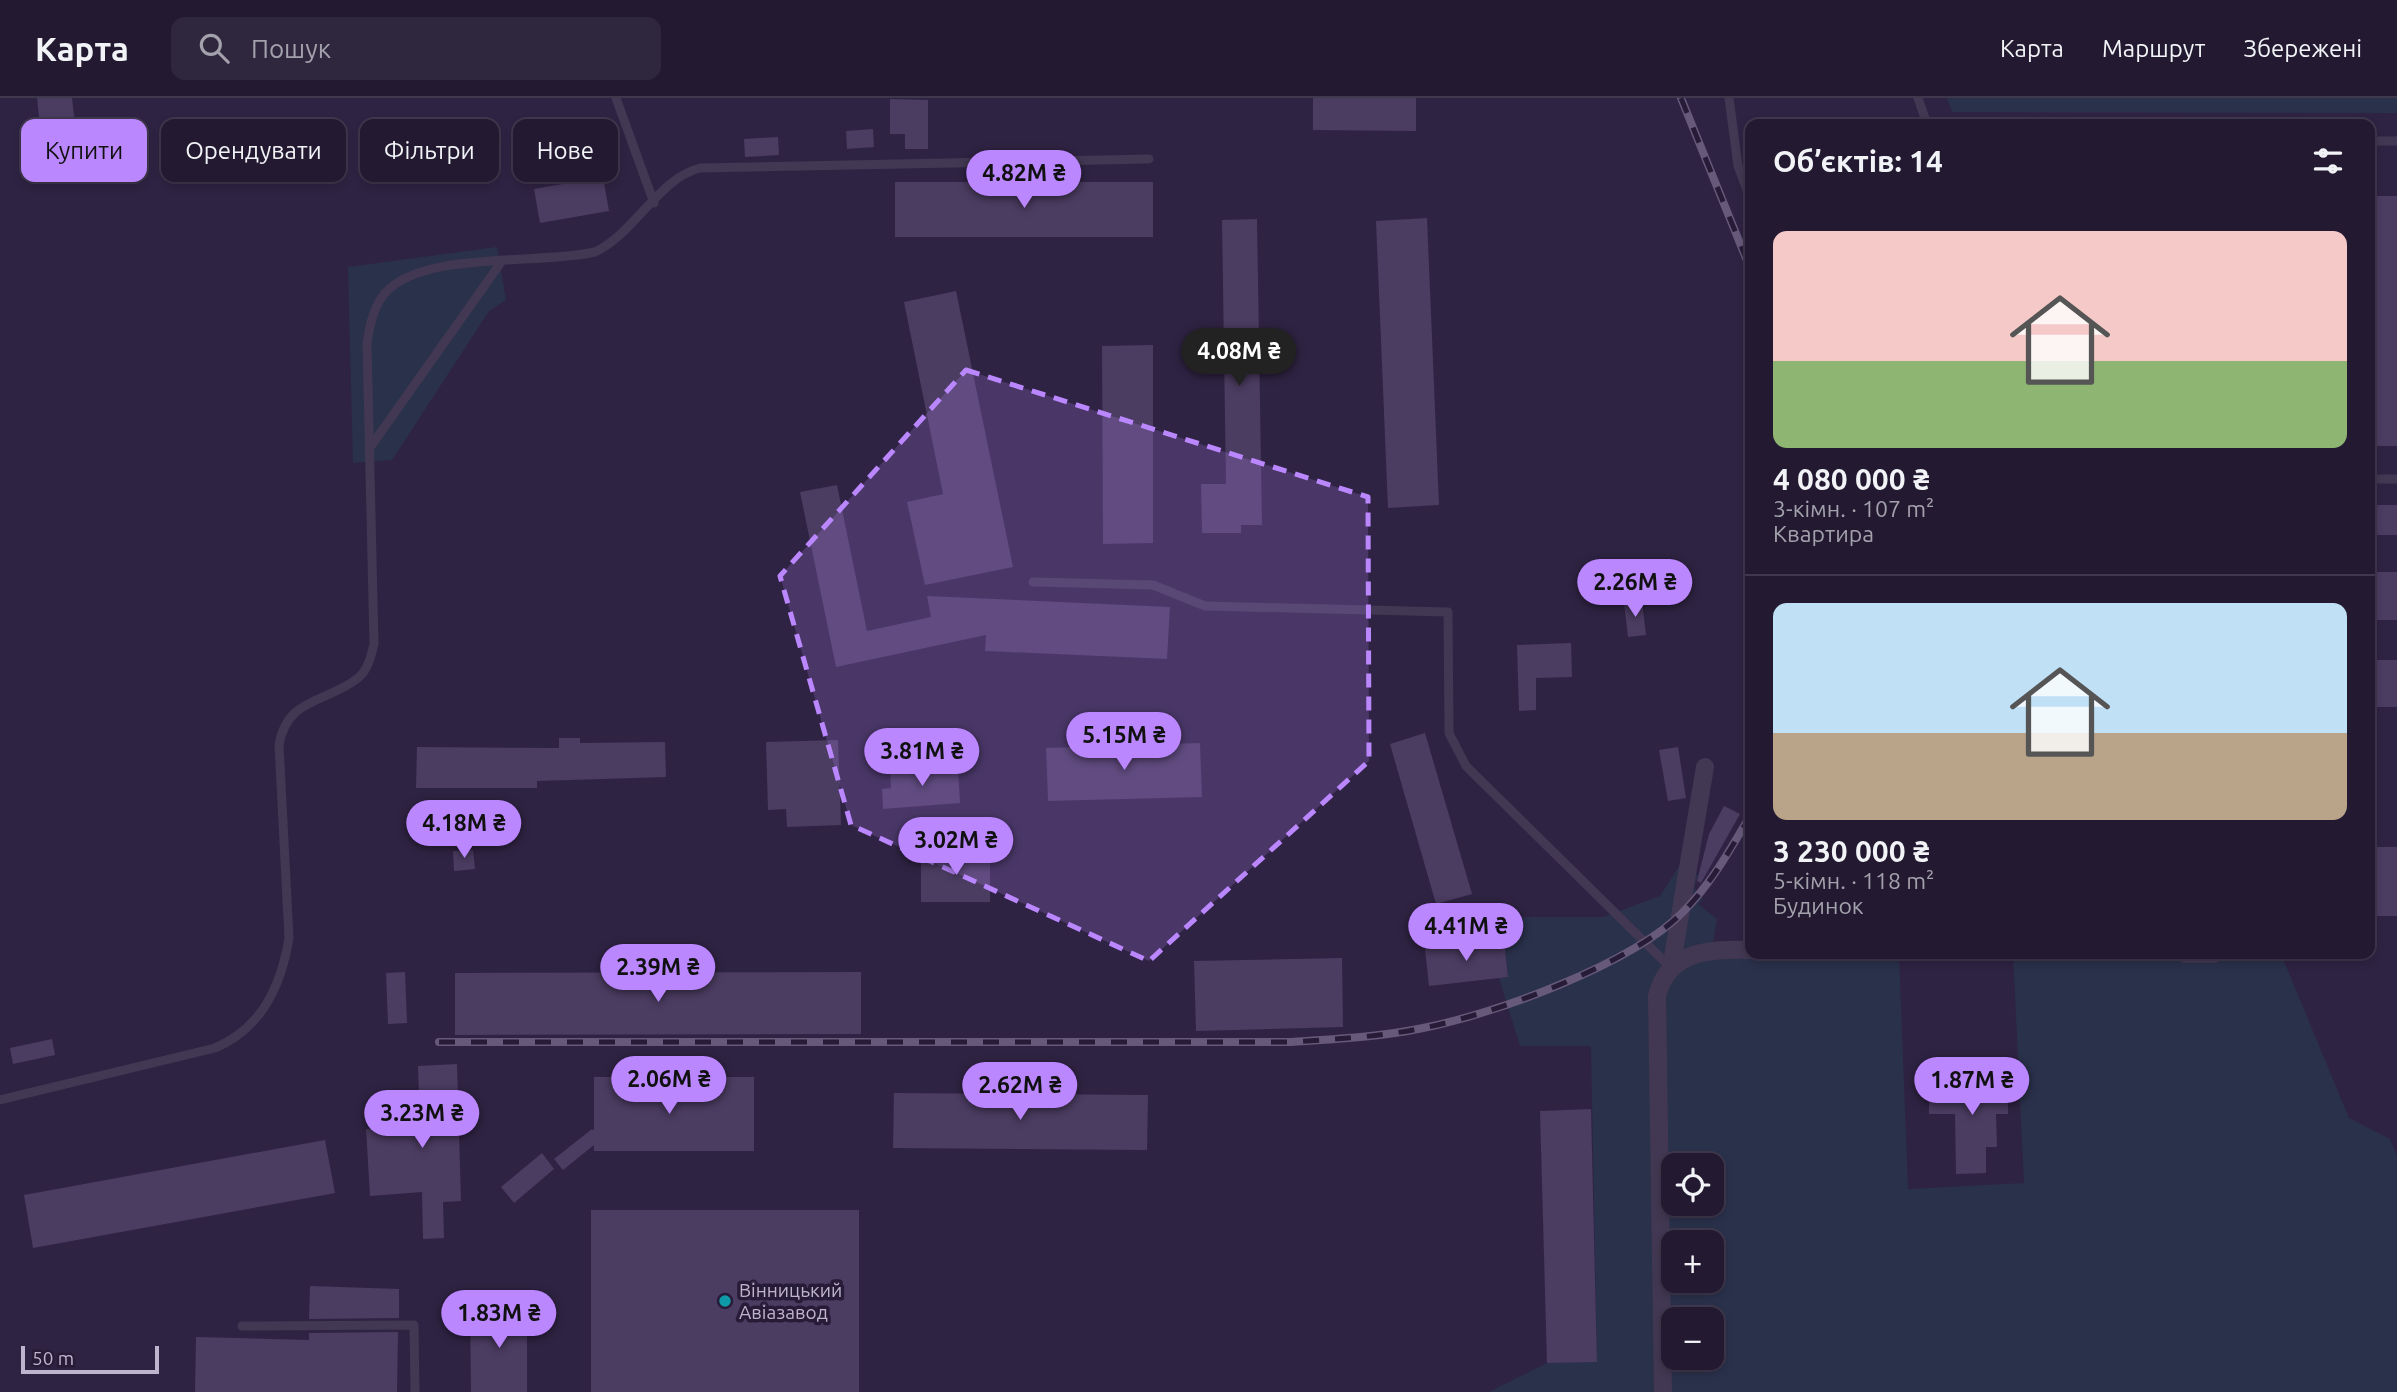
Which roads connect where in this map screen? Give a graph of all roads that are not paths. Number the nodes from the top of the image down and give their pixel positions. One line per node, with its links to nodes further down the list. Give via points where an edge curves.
1 (616, 98): 9 (lane)
2 (1729, 98): 8 (lane)
3 (1918, 98): 4 (lane)
4 (1925, 119)
5 (2375, 141): 6 (lane)
6 (2397, 141)
7 (1149, 159): 9 (lane, via 709,167 681,175)
8 (1745, 185)
9 (654, 202): 10 (lane, via 616,240 595,252)
10 (502, 261): 11 (lane); 11 (lane, via 426,270 398,283 380,300 367,343)
11 (369, 449): 18 (lane, via 374,644 358,678 299,708 282,730 279,745 289,937 278,981 264,1009 246,1031 215,1048)
12 (2375, 479): 13 (lane)
13 (2397, 479)
14 (1033, 582): 17 (lane, via 1153,584 1205,606 1448,612 1449,733 1466,766)
15 (1705, 767): 17 (street)
16 (1745, 950): 17 (street, via 1700,952)
17 (1671, 968): 21 (street, via 1660,984 1656,1009)
18 (0, 1100)
19 (243, 1326): 20 (lane, via 414,1325)
20 (415, 1392)
21 (1663, 1392)

